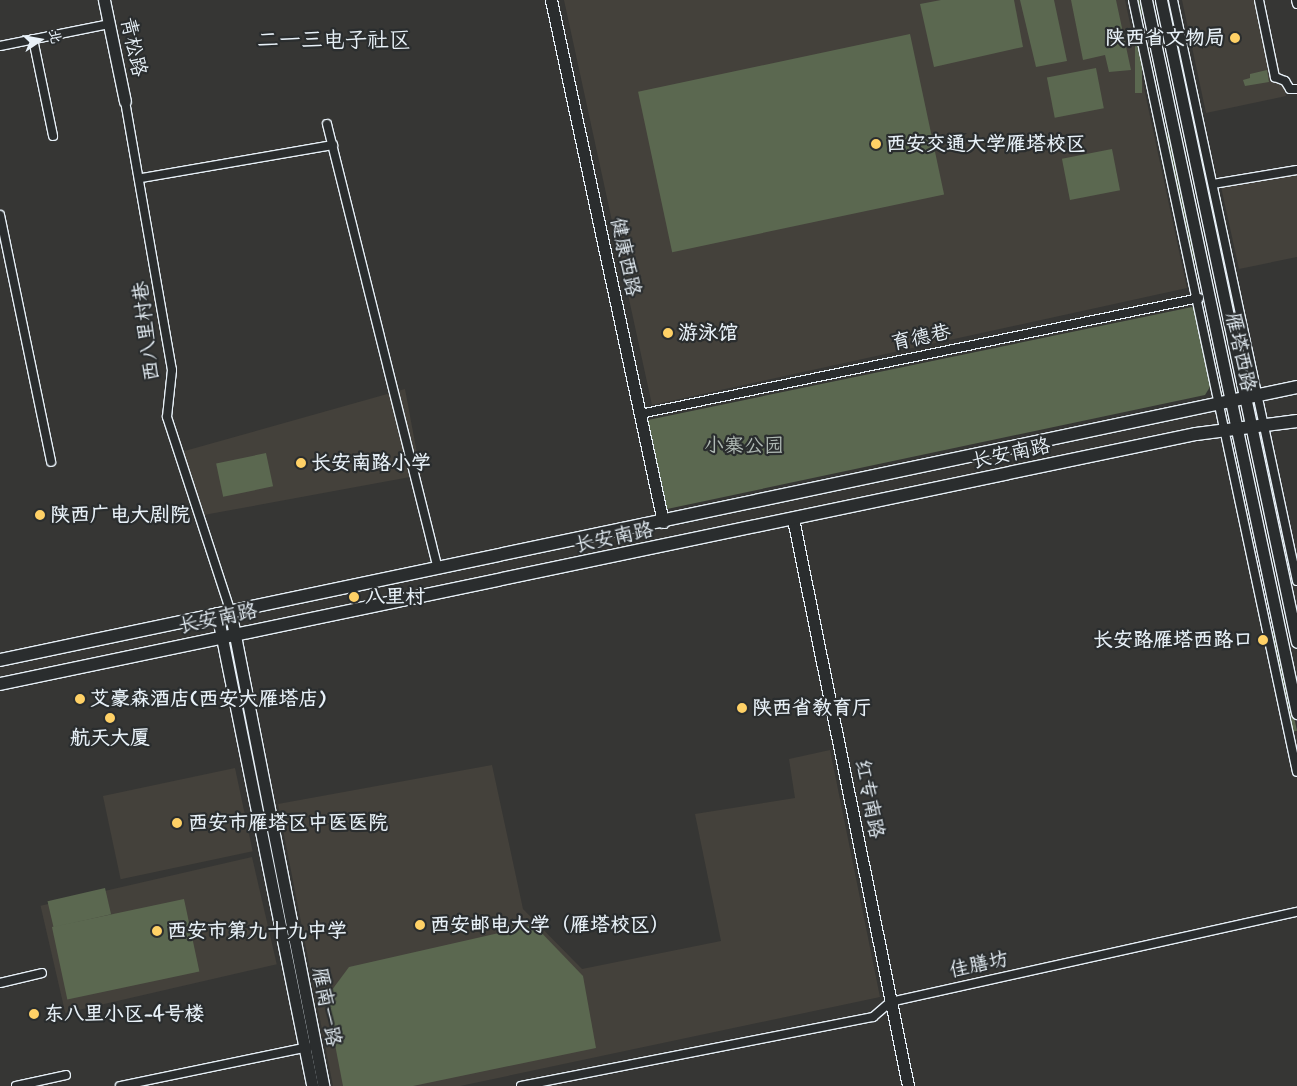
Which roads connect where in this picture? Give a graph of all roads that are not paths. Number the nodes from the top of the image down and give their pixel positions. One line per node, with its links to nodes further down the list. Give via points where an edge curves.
1 (104, 0): 8 (main road, 青松路)
2 (551, 0): 25 (main road, 健康西路)
3 (1133, 0): 21 (street)
4 (1146, 0): 20 (main road, 雁塔西路)
5 (1161, 0): 23 (main road, 雁塔西路)
6 (1174, 0): 18 (street)
7 (1259, 0): 11 (street, via 1276,78)
8 (109, 24): 9 (street); 12 (main road, 青松路)
9 (33, 39): 10 (street); 14 (street)
10 (0, 46)
11 (1297, 89)
12 (125, 101): 17 (street, 西八里村巷)
13 (327, 124): 15 (street)
14 (53, 136)
15 (333, 145): 17 (street); 32 (street)
16 (1297, 170): 18 (street)
17 (142, 178): 34 (street, 西八里村巷, via 172,370 167,417)
18 (1213, 184): 23 (street)
19 (0, 215): 29 (street)
20 (1208, 296): 21 (street, 育德巷); 24 (main road, 雁塔西路)
21 (1196, 298): 24 (street); 25 (street, 育德巷)
22 (1297, 387): 23 (main road, 长安南路)
23 (1251, 397): 24 (main road, 长安南路); 27 (main road, 雁塔西路)
24 (1225, 403): 28 (main road, 雁塔西路); 31 (main road, 长安南路)
25 (640, 414): 31 (main road, 健康西路)
26 (1297, 421): 27 (main road, 长安南路)
27 (1258, 426): 28 (main road, 长安南路); 33 (street); 38 (main road, 雁塔西路)
28 (1230, 429): 30 (main road, 长安南路); 41 (main road, 雁塔西路); 42 (street)
29 (51, 462)
30 (794, 519): 36 (main road, 长安南路); 46 (main road, 红专南路)
31 (663, 522): 32 (main road, 长安南路)
32 (438, 568): 34 (main road, 长安南路)
33 (1297, 581)
34 (230, 610): 35 (main road, 长安南路); 36 (main road, 雁南一路)
35 (217, 613): 37 (main road, 雁南一路); 39 (main road, 长安南路)
36 (235, 635): 37 (main road, 长安南路); 47 (main road, 雁南一路)
37 (222, 637): 40 (main road, 长安南路); 47 (main road, 雁南一路)
38 (1297, 642)
39 (0, 660)
40 (0, 684)
41 (1297, 712)
42 (1297, 772)
43 (1297, 912): 46 (street, 佳膳坊)
44 (42, 973): 45 (street)
45 (0, 983)
46 (890, 1002): 53 (street, 佳膳坊, via 873,1017); 54 (main road, 红专南路)
47 (309, 1047): 50 (street); 51 (main road, 雁南一路); 52 (main road, 雁南一路)
48 (66, 1075): 49 (street)
49 (16, 1086)
50 (120, 1086)
51 (312, 1086)
52 (323, 1086)
53 (520, 1086)
54 (908, 1086)

